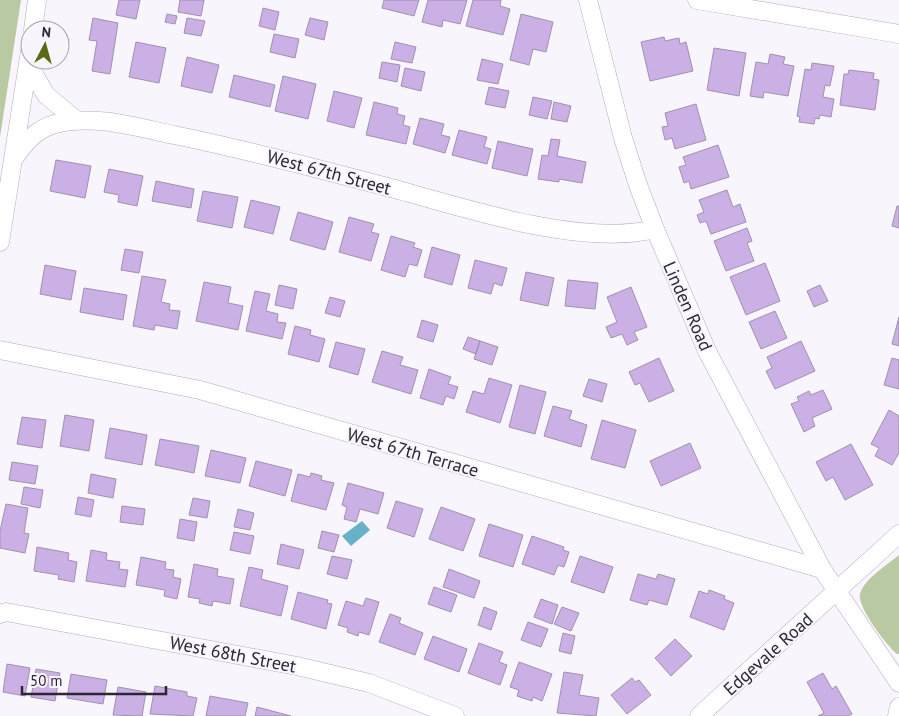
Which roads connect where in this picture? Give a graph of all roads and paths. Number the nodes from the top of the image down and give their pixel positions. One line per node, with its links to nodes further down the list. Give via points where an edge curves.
1 (37, 0): 4 (street)
2 (588, 0): 10 (street, Linden Road, via 623,138)
3 (697, 0): 5 (street)
4 (34, 20)
5 (899, 34)
6 (27, 70): 9 (street)
7 (35, 70): 8 (street, via 46,95)
8 (76, 120): 9 (street, West 67th Street, via 44,128 32,136); 10 (street, West 67th Street, via 111,122 262,153 500,217 616,235)
9 (15, 157): 11 (street)
10 (655, 229): 14 (street, Linden Road, via 707,351)
11 (0, 242)
12 (0, 350): 14 (street, West 67th Terrace, via 200,390)
13 (899, 534): 15 (street, Edgevale Road)
14 (822, 569): 15 (street, Linden Road)
15 (837, 591): 17 (street); 20 (street, Edgevale Road)
16 (2, 612): 19 (street, West 68th Street, via 297,666 369,683)
17 (899, 683)
18 (899, 707): 21 (street)
19 (455, 716)
20 (700, 716)
21 (897, 716)

